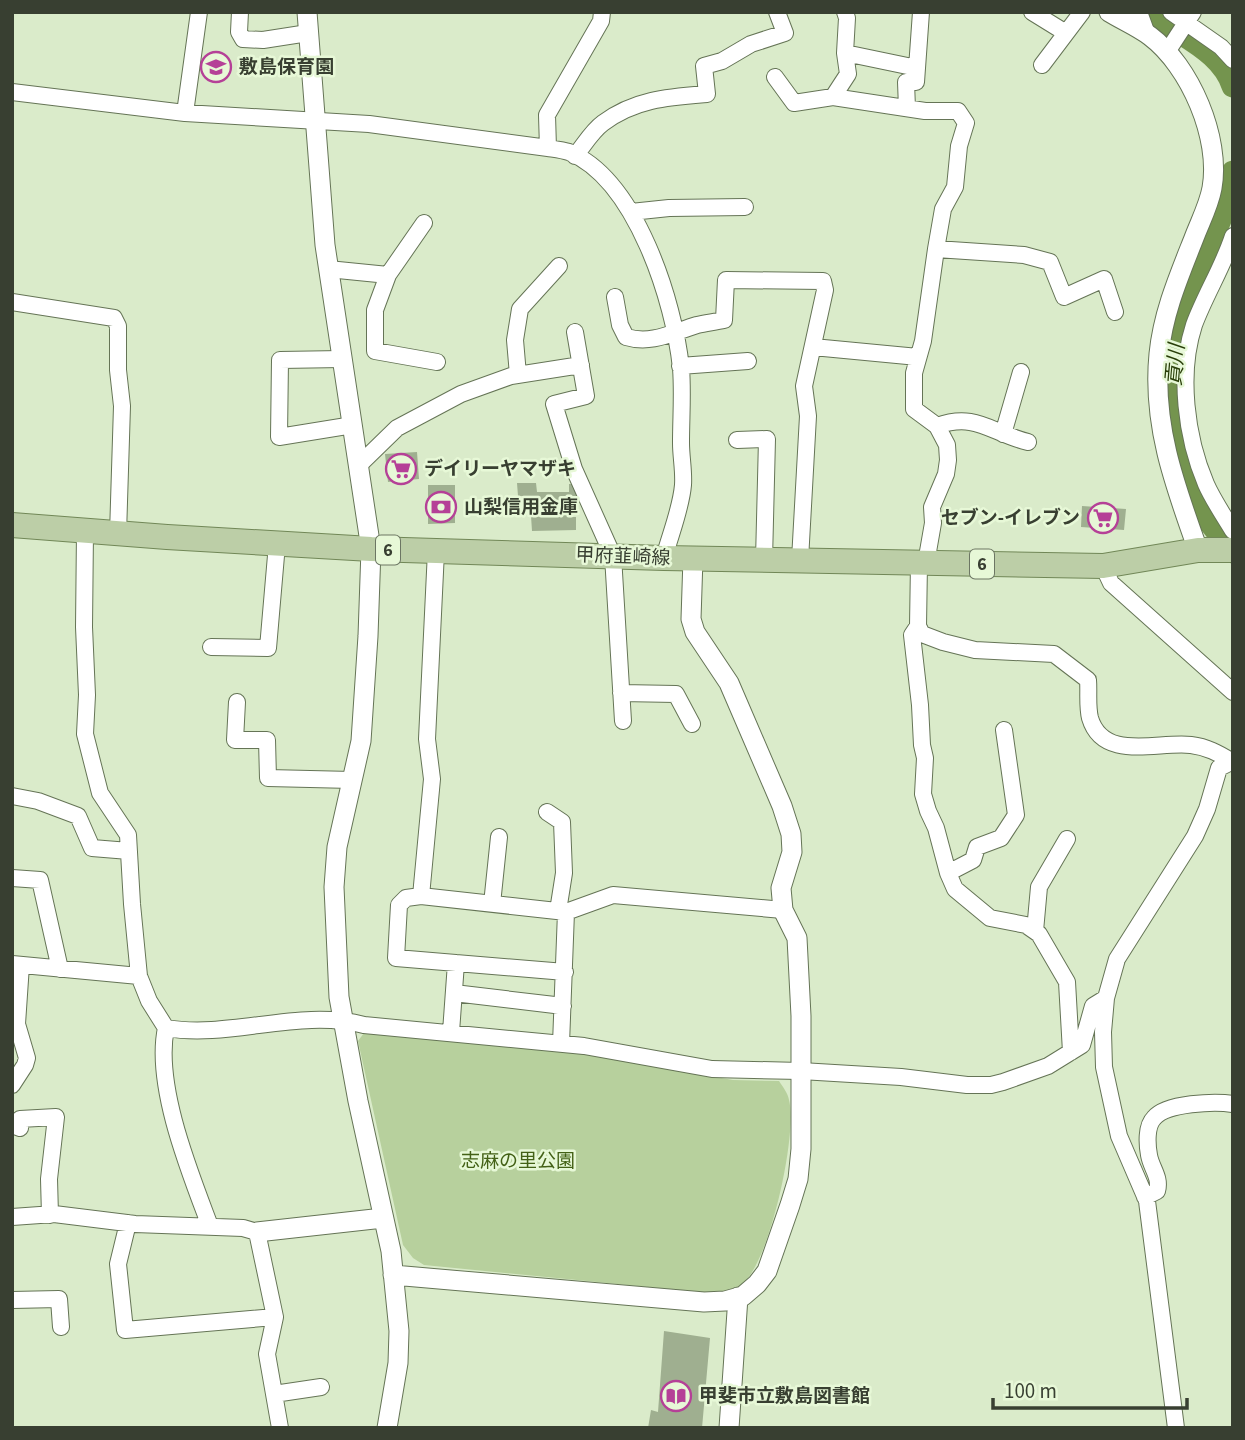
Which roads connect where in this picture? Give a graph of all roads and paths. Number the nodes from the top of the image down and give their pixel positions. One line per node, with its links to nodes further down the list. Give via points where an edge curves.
1 (199, 12): 26 (street)
2 (240, 12): 14 (street, via 243,39)
3 (307, 12): 14 (street)
4 (602, 12): 28 (street, via 547,115)
5 (777, 12): 29 (street, via 785,33 704,66 707,94 633,105 602,123)
6 (845, 12): 18 (street)
7 (922, 12): 21 (street)
8 (1032, 12): 15 (street)
9 (1082, 12): 15 (street)
10 (1109, 12): 16 (street)
11 (1139, 12): 16 (street)
12 (1171, 12): 13 (street)
13 (1188, 21): 17 (street); 19 (street)
14 (308, 33): 27 (street)
15 (1066, 33): 20 (street)
16 (1147, 34): 17 (street)
17 (1170, 47): 66 (street, via 1210,132 1212,156 1212,186 1173,289 1157,379 1164,450)
18 (845, 53): 21 (street); 24 (street, via 848,75)
19 (1233, 60)
20 (1042, 65)
21 (916, 68): 25 (street, via 916,82 906,82)
22 (775, 77): 24 (street, via 794,103)
23 (12, 92): 26 (street)
24 (833, 97): 25 (street)
25 (906, 108): 34 (street, via 958,111 966,123 955,187 943,209)
26 (185, 113): 27 (street)
27 (314, 122): 28 (street, via 369,124); 36 (street)
28 (548, 148): 29 (street)
29 (575, 156): 31 (street, via 616,189)
30 (746, 207): 31 (street)
31 (631, 212): 42 (street, via 657,267)
32 (424, 223): 37 (street)
33 (1233, 236): 60 (street, via 1195,322 1186,368 1196,456 1206,485)
34 (936, 249): 40 (street, via 1024,255 1050,262 1064,297 1104,279); 44 (street)
35 (559, 266): 51 (street, via 520,309 515,340)
36 (328, 269): 37 (street); 45 (street)
37 (388, 275): 47 (street, via 375,310 375,351)
38 (615, 297): 42 (street, via 626,337 654,340)
39 (12, 302): 61 (street, via 114,318 118,326 122,406)
40 (1115, 312)
41 (575, 332): 48 (street)
42 (674, 333): 43 (street, via 724,320 726,280 823,281); 49 (street)
43 (813, 347): 44 (street); 71 (street, via 804,386 808,416)
44 (918, 358): 53 (street, via 914,409)
45 (342, 359): 52 (street); 52 (street, via 280,360 279,437)
46 (748, 361): 49 (street)
47 (437, 362)
48 (581, 365): 51 (street); 67 (street, via 586,396 554,404 574,470)
49 (680, 366): 68 (street, via 683,487)
50 (1021, 372): 54 (street)
51 (518, 374): 57 (street, via 421,414 397,428)
52 (353, 425): 57 (street)
53 (937, 425): 54 (street, via 967,419); 72 (street, via 947,445 948,460 932,507 933,523)
54 (1003, 435): 56 (street)
55 (737, 440): 70 (street, via 767,439)
56 (1028, 442)
57 (359, 465): 63 (street)
58 (12, 524): 59 (main road, 甲府韮崎線 / 6)
59 (85, 531): 61 (main road, 甲府韮崎線 / 6); 88 (street, via 85,734 100,793 128,835)
60 (1233, 531)
61 (118, 534): 62 (main road, 甲府韮崎線 / 6)
62 (277, 544): 63 (main road, 甲府韮崎線 / 6); 75 (street, via 268,648)
63 (371, 549): 65 (main road, 甲府韮崎線 / 6); 83 (street, via 360,741)
64 (1233, 550): 66 (main road, 甲府韮崎線 / 6)
65 (436, 551): 67 (main road, 甲府韮崎線 / 6); 91 (street, via 426,740 432,779)
66 (1199, 551): 73 (main road, 甲府韮崎線 / 6)
67 (612, 556): 68 (main road, 甲府韮崎線 / 6); 77 (street)
68 (664, 558): 69 (main road, 甲府韮崎線 / 6)
69 (693, 558): 70 (main road, 甲府韮崎線 / 6); 93 (street, via 691,619 695,632 729,683 791,834 792,852 780,888)
70 (764, 560): 71 (main road, 甲府韮崎線 / 6)
71 (800, 561): 72 (main road, 甲府韮崎線 / 6)
72 (923, 563): 73 (main road, 甲府韮崎線 / 6); 74 (street)
73 (1103, 566): 76 (street, via 1111,583)
74 (918, 626): 82 (street, via 922,634 975,650 1054,654 1088,680 1090,717 1098,733 1111,743 1129,747 1190,745 1211,749); 89 (street, via 912,635 926,758 923,794)
75 (211, 647)
76 (1233, 692)
77 (621, 693): 79 (street); 80 (street, via 676,694)
78 (237, 702): 83 (street, via 235,740 267,740 268,778)
79 (623, 721)
80 (692, 724)
81 (1004, 730): 89 (street, via 1016,815 1001,838 978,847 972,860)
82 (1232, 761): 102 (street, via 1219,768 1195,836 1117,960)
83 (352, 780): 104 (street, via 337,847 334,887)
84 (12, 796): 88 (street, via 78,816 92,848)
85 (547, 812): 94 (street, via 562,822)
86 (499, 837): 92 (street)
87 (1068, 839): 95 (street, via 1040,887)
88 (129, 850): 100 (street)
89 (947, 873): 95 (street, via 955,889 990,918)
90 (12, 878): 98 (street, via 40,880)
91 (421, 896): 92 (street); 96 (street, via 406,898 399,905 396,958)
92 (492, 904): 94 (street)
93 (783, 910): 94 (street, via 613,895); 109 (street, via 798,946)
94 (562, 912): 99 (street)
95 (1035, 931): 108 (street, via 1067,982)
96 (456, 963): 99 (street); 101 (street)
97 (17, 964): 98 (street); 110 (street, via 17,1024 27,1058)
98 (60, 969): 100 (street)
99 (565, 972): 103 (street)
100 (139, 976): 105 (street)
101 (454, 993): 103 (street); 106 (street)
102 (1106, 998): 108 (street, via 1093,1006 1082,1045); 113 (street, via 1104,1067 1119,1136)
103 (563, 1006): 107 (street)
104 (343, 1019): 105 (street, via 188,1032); 106 (street, via 363,1025); 116 (street)
105 (166, 1028): 118 (street, via 169,1098)
106 (451, 1032): 107 (street)
107 (561, 1044): 109 (street, via 712,1069)
108 (1071, 1052): 109 (street, via 1048,1066 991,1085)
109 (801, 1071): 121 (street, via 798,1179 767,1271)
110 (12, 1085)
111 (1233, 1104): 113 (street, via 1188,1105 1154,1117 1147,1142 1159,1184 1157,1191)
112 (12, 1125): 114 (street, via 20,1128 20,1119 56,1117)
113 (1145, 1197): 130 (street)
114 (50, 1215): 115 (street); 117 (street)
115 (12, 1217)
116 (383, 1218): 119 (street); 120 (street)
117 (128, 1223): 118 (street); 123 (street, via 118,1264 125,1329)
118 (210, 1226): 119 (street)
119 (257, 1232): 123 (street)
120 (393, 1275): 121 (street, via 704,1301); 128 (street, via 398,1363)
121 (738, 1297): 129 (street)
122 (12, 1300): 124 (street, via 59,1299)
123 (275, 1317): 126 (street, via 267,1354)
124 (61, 1327)
125 (321, 1387): 126 (street)
126 (274, 1394): 127 (street)
127 (280, 1428)
128 (387, 1428)
129 (729, 1428)
130 (1176, 1428)

